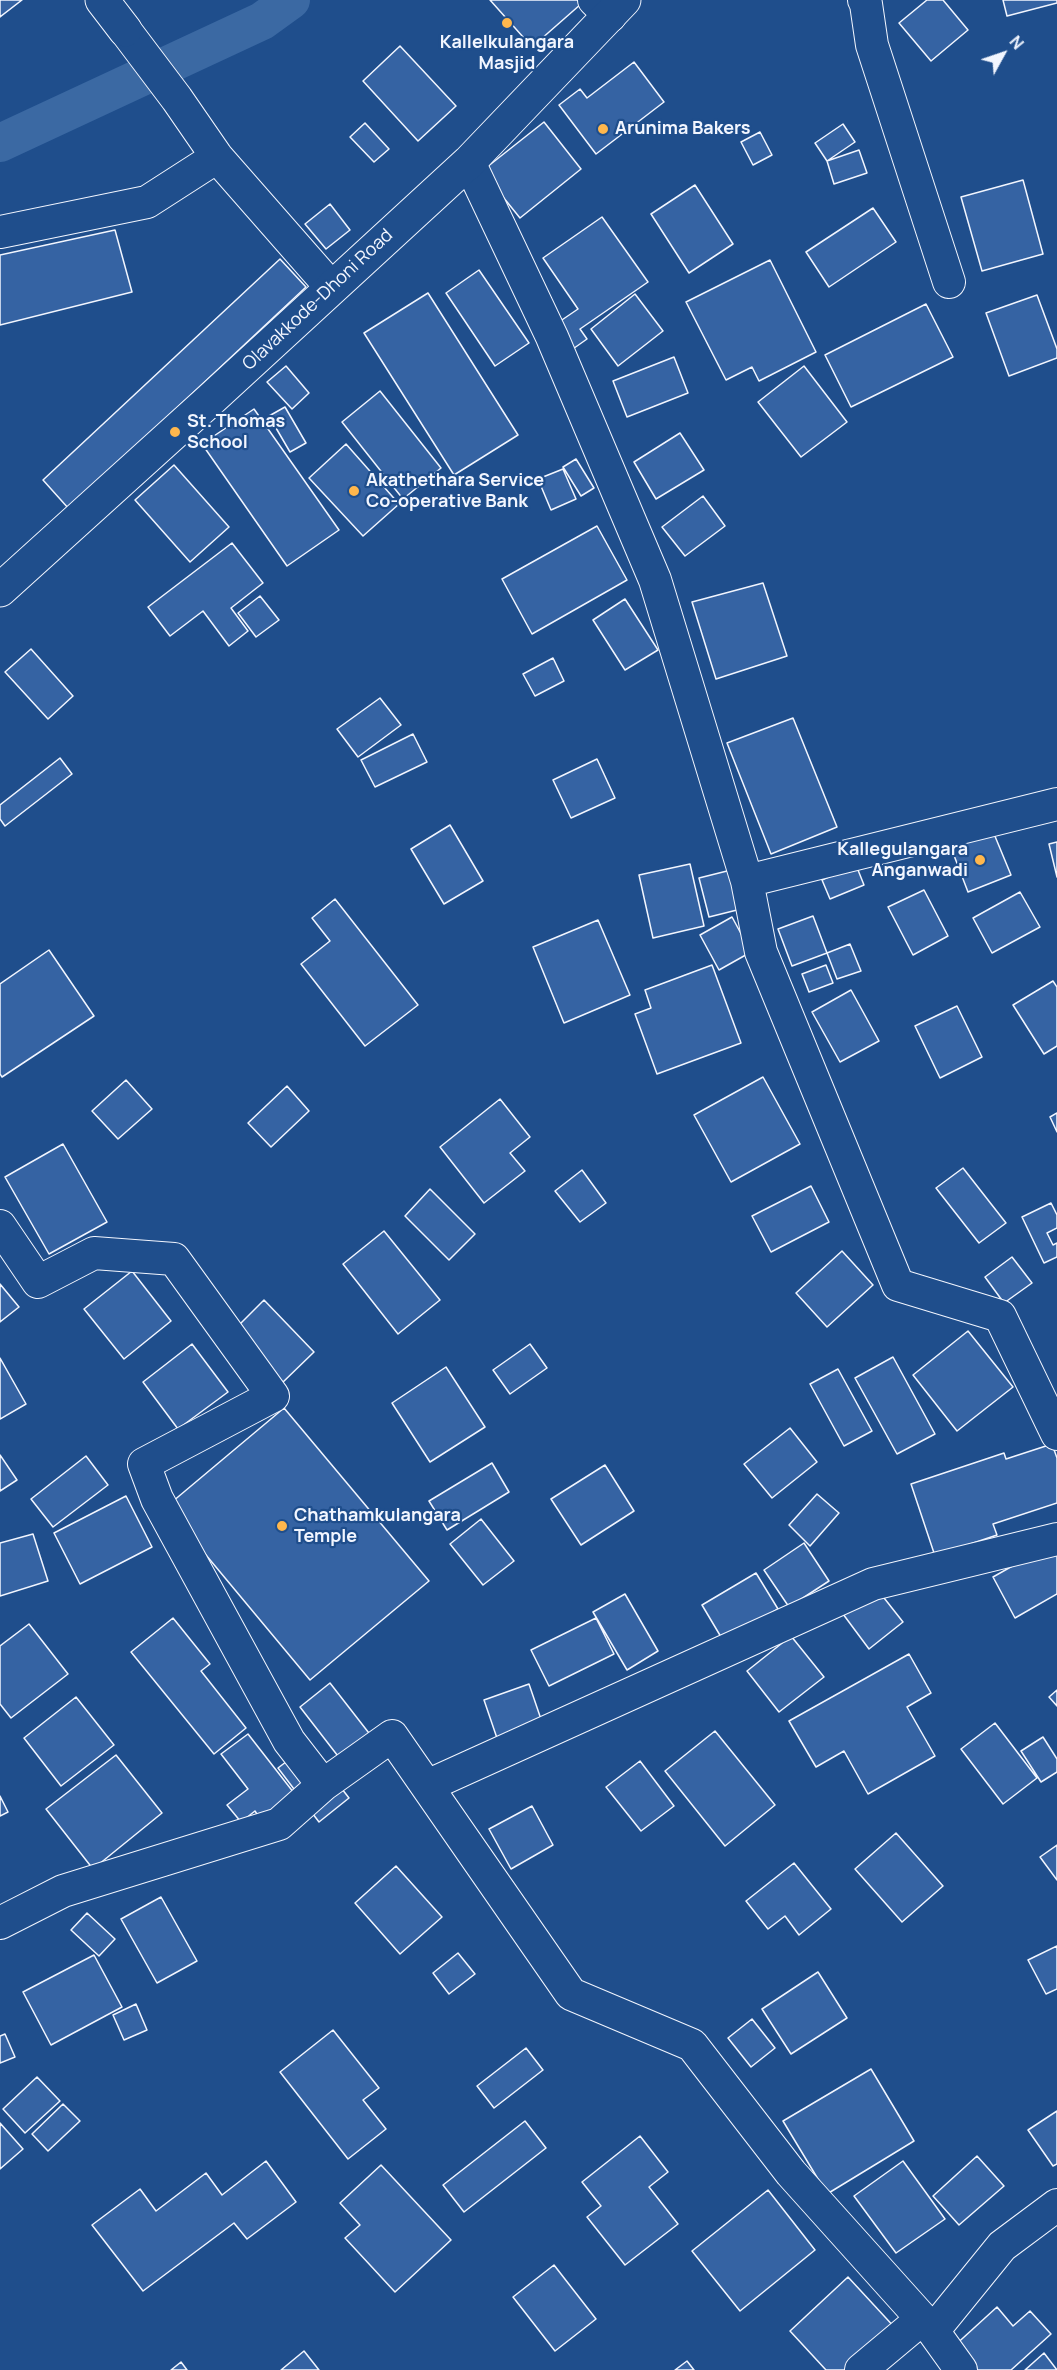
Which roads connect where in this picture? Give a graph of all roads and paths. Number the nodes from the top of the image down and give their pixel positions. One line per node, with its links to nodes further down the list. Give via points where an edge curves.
1 (102, 0): 4 (main road)
2 (864, 0): 8 (street, via 872,45)
3 (610, 5): 6 (main road, Olavakkode-Dhoni Road)
4 (125, 30): 5 (street)
5 (217, 157): 7 (street, via 147,202); 9 (street)
6 (469, 162): 9 (main road, Olavakkode-Dhoni Road); 12 (street, via 552,337 655,580)
7 (0, 232)
8 (949, 282)
9 (331, 286): 10 (main road, Olavakkode-Dhoni Road)
10 (0, 590)
11 (1057, 804): 12 (street)
12 (747, 881): 14 (street, via 761,952 898,1286 1000,1316)
13 (0, 1226): 16 (street, via 38,1282 94,1253 174,1259 273,1396 144,1464 157,1499 289,1741)
14 (1057, 1434)
15 (1057, 1539): 17 (street, via 873,1584)
16 (323, 1785): 17 (street, via 392,1736); 18 (street, via 279,1824 63,1891)
17 (427, 1786): 20 (street, via 571,1994 692,2045 791,2173)
18 (0, 1923)
19 (1057, 2205): 20 (street, via 1002,2246)
20 (928, 2325): 21 (street); 22 (street)
21 (861, 2370)
22 (961, 2370)

